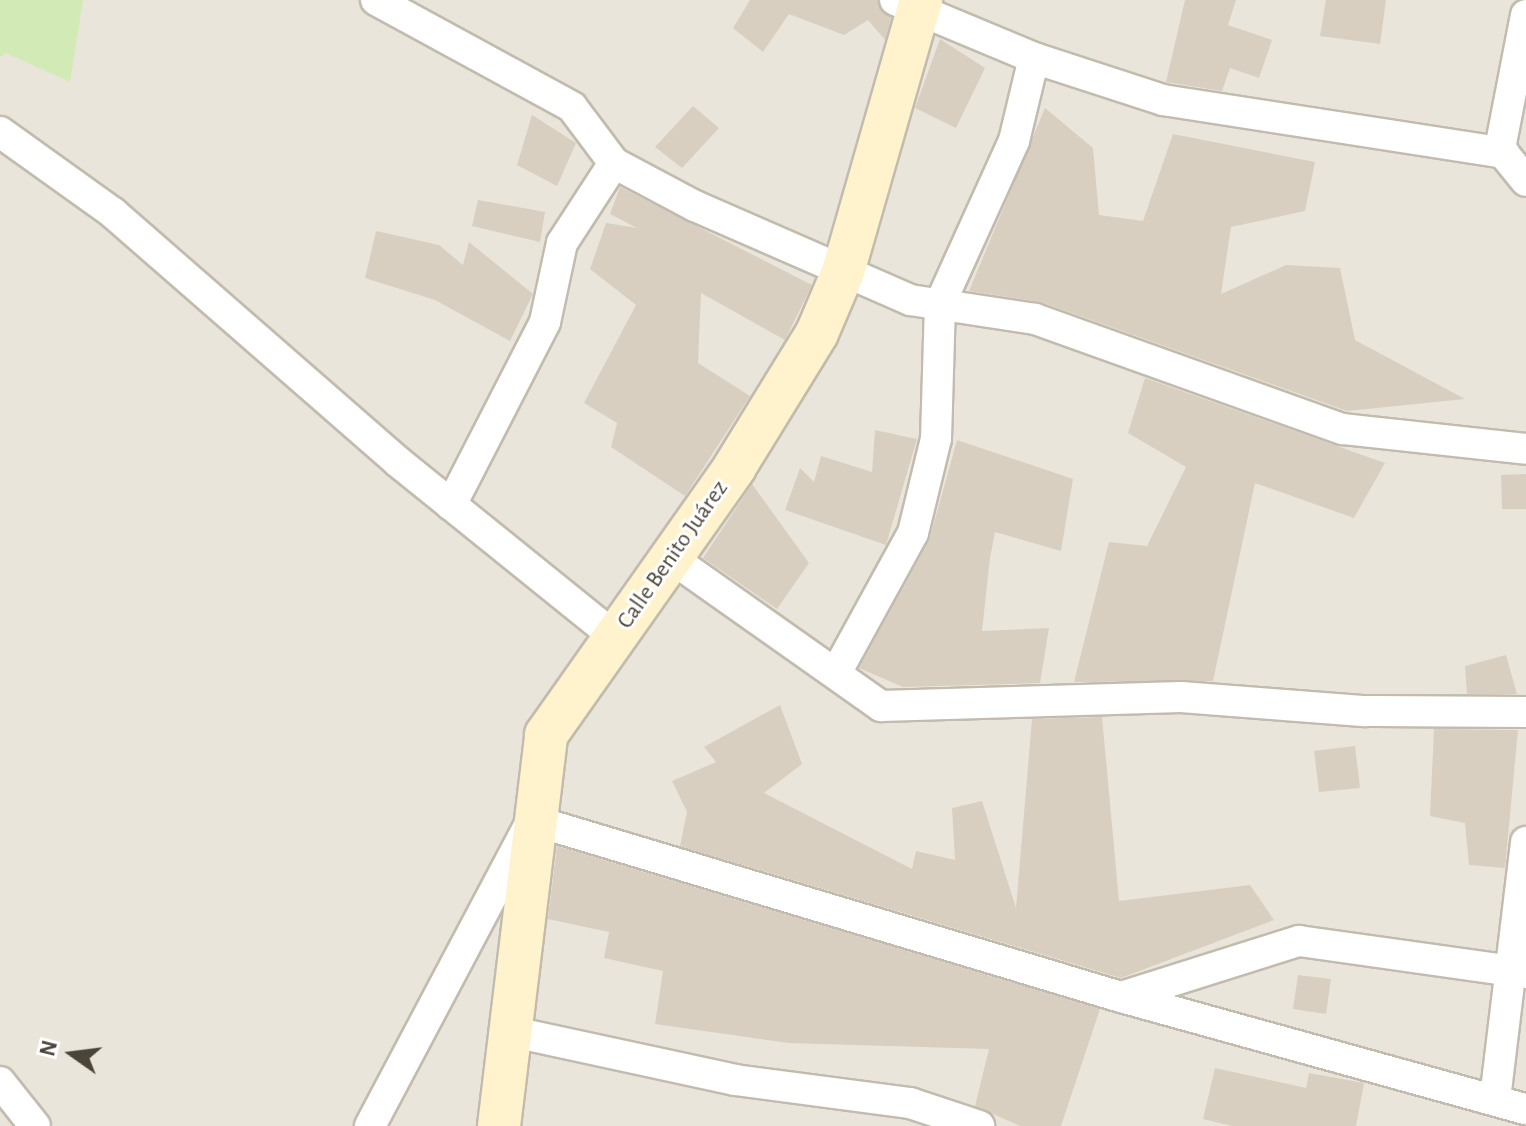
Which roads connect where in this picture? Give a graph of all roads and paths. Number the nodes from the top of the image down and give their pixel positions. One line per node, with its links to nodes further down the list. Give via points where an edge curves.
1 (376, 0): 9 (street, via 572,107)
2 (1518, 0): 4 (street)
3 (912, 3): 6 (street); 11 (main road, Calle Benito Juárez)
4 (1526, 3)
5 (1526, 15): 8 (street)
6 (1034, 58): 8 (street, via 1163,100); 12 (street, via 1014,141)
7 (0, 132): 14 (street, via 113,213)
8 (1504, 153): 10 (street)
9 (614, 163): 11 (street); 14 (street, via 562,243 545,322)
10 (1526, 181)
11 (843, 272): 12 (street, via 910,300); 15 (main road, Calle Benito Juárez, via 817,333)
12 (940, 304): 13 (street, via 1035,319 1343,429); 17 (street, via 936,439 913,533)
13 (1526, 449)
14 (451, 505): 16 (street)
15 (671, 558): 16 (main road, Calle Benito Juárez); 17 (street)
16 (615, 637): 19 (main road, Calle Benito Juárez, via 546,735)
17 (836, 673): 18 (street, via 881,706 1181,697 1365,711)
18 (1526, 712)
19 (532, 820): 22 (street); 23 (main road, Calle Benito Juárez); 28 (street)
20 (1526, 842): 21 (street)
21 (1518, 973): 22 (street, via 1299,941); 25 (street)
22 (1121, 997): 25 (street)
23 (509, 1031): 29 (main road, Calle Benito Juárez); 30 (street, via 735,1080 910,1103)
24 (0, 1082): 27 (street)
25 (1495, 1099): 26 (street)
26 (1526, 1109)
27 (35, 1126)
28 (370, 1126)
29 (499, 1126)
30 (979, 1126)

